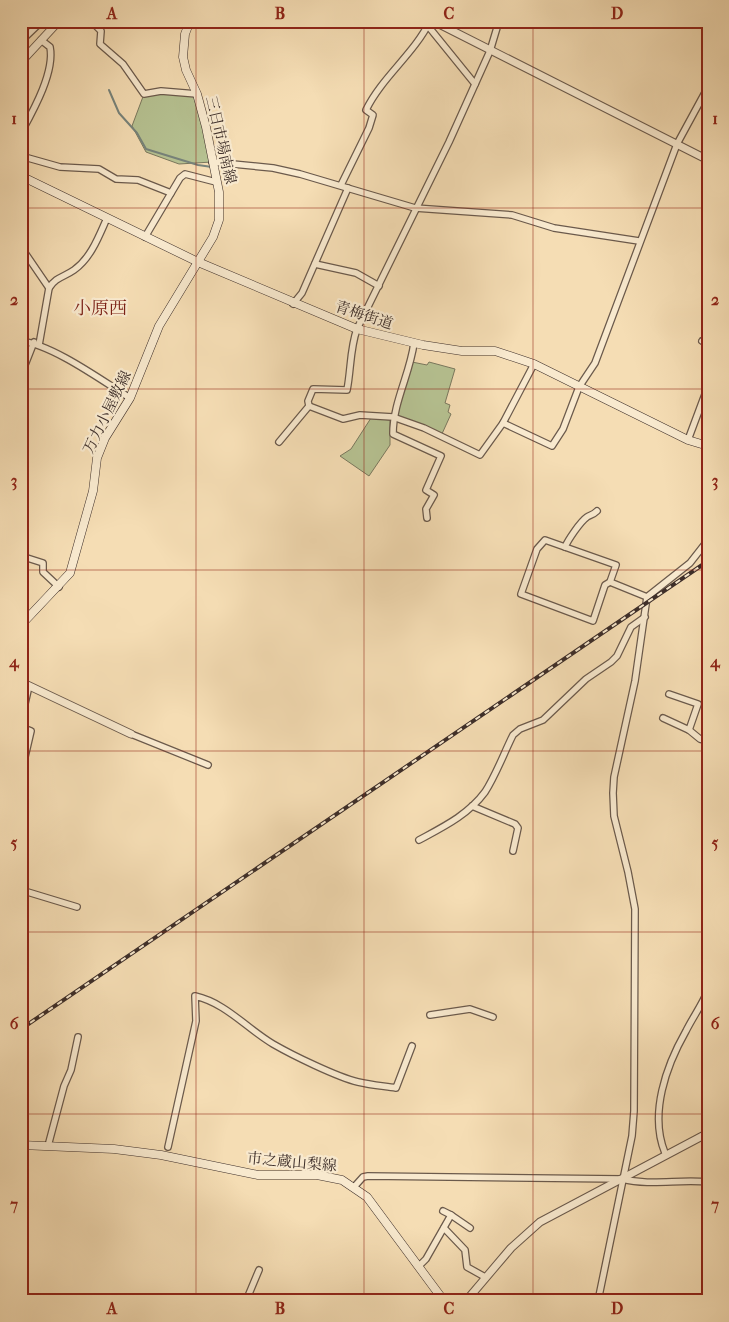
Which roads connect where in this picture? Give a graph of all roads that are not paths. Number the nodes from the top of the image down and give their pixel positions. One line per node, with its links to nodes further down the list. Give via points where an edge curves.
1 (42, 21): 7 (street)
2 (59, 21): 8 (street)
3 (91, 21): 13 (street, via 101,31 100,44 123,64 144,94 161,91)
4 (190, 21): 13 (main road, 三日市場南線, via 183,57)
5 (499, 21): 9 (street)
6 (430, 23): 9 (street); 11 (street); 21 (street, via 373,94 366,110 373,115 369,128)
7 (22, 39)
8 (42, 40): 10 (street); 14 (street, via 50,47 52,58 36,105)
9 (490, 51): 11 (street); 15 (street)
10 (21, 62)
11 (476, 84): 24 (street)
12 (708, 87): 15 (street)
13 (197, 94): 18 (main road, 三日市場南線)
14 (21, 133)
15 (677, 144): 17 (street); 27 (street)
16 (21, 156): 23 (street, via 60,167 99,169 116,179 138,180)
17 (708, 160)
18 (212, 162): 20 (main road, 三日市場南線); 21 (street, via 273,168)
19 (21, 176): 25 (main road, 青梅街道)
20 (216, 182): 23 (street, via 185,174); 29 (main road, 三日市場南線, via 219,220)
21 (341, 186): 22 (street)
22 (348, 188): 24 (street); 30 (street)
23 (171, 194): 26 (street)
24 (416, 208): 27 (street, via 512,215 554,228); 31 (street)
25 (107, 218): 26 (main road, 青梅街道); 32 (street, via 86,259)
26 (145, 237): 29 (main road, 青梅街道)
27 (639, 241): 42 (street, via 595,363)
28 (21, 247): 32 (street)
29 (198, 262): 33 (main road, 青梅街道); 44 (main road, 万力小屋敷線, via 159,326)
30 (315, 264): 31 (street, via 356,273); 33 (street, via 302,293)
31 (379, 286): 34 (street)
32 (49, 288): 37 (street)
33 (293, 304): 34 (main road, 青梅街道)
34 (357, 329): 38 (main road, 青梅街道); 45 (street, via 347,390 313,389)
35 (21, 341): 37 (street)
36 (702, 341): 39 (street)
37 (37, 343): 41 (street); 44 (street)
38 (414, 343): 40 (main road, 青梅街道, via 462,351 495,351); 46 (street, via 412,362)
39 (708, 344)
40 (534, 364): 42 (main road, 青梅街道); 47 (street)
41 (21, 375)
42 (580, 386): 47 (street, via 563,429 552,446); 48 (main road, 青梅街道)
43 (707, 389): 48 (street)
44 (130, 398): 57 (main road, 万力小屋敷線, via 105,438 97,458 93,491 72,566)
45 (309, 406): 46 (street, via 343,419 360,415); 49 (street)
46 (393, 417): 47 (street, via 480,455); 52 (street, via 393,434 440,456 426,490 434,494 426,510)
47 (503, 423)
48 (688, 440): 50 (main road, 青梅街道)
49 (279, 442)
50 (708, 446)
51 (597, 511): 54 (street, via 586,517 569,536)
52 (428, 518)
53 (708, 540): 58 (street, via 690,563)
54 (565, 547): 56 (street, via 616,565); 56 (street, via 545,540 537,549 521,594 592,620 605,585)
55 (21, 556): 57 (street, via 43,563 43,572)
56 (610, 582): 58 (street)
57 (59, 587): 60 (main road, 万力小屋敷線)
58 (647, 597): 59 (street)
59 (645, 617): 72 (street, via 631,627 611,662 586,678 544,720 512,735 485,791); 87 (street, via 636,681 613,793 614,816 635,909 634,1110)
60 (21, 625)
61 (21, 682): 62 (street)
62 (29, 686): 65 (street); 68 (street)
63 (669, 694): 67 (street, via 698,704)
64 (663, 718): 67 (street)
65 (21, 721)
66 (21, 727): 71 (street, via 32,731)
67 (688, 730): 69 (street)
68 (131, 734): 70 (street)
69 (708, 741)
70 (208, 765)
71 (21, 774)
72 (472, 806): 73 (street); 74 (street, via 515,824 518,828)
73 (419, 840)
74 (513, 851)
75 (21, 890): 76 (street)
76 (77, 907)
77 (708, 990): 86 (street, via 700,1010 685,1032 660,1099 658,1133)
78 (430, 1015): 79 (street, via 470,1009)
79 (493, 1016)
80 (78, 1037): 84 (street)
81 (412, 1046): 85 (street, via 396,1088 356,1082 275,1045 231,1012 206,998 195,996 196,1021)
82 (708, 1133): 86 (street)
83 (21, 1145): 84 (main road, 市之蔵山梨線)
84 (48, 1146): 89 (main road, 市之蔵山梨線, via 161,1155 258,1175 328,1176)
85 (168, 1147)
86 (665, 1153): 87 (street)
87 (622, 1179): 88 (street, via 642,1184 688,1180); 89 (street, via 368,1176); 96 (street, via 540,1222); 100 (street)
88 (708, 1182)
89 (354, 1187): 94 (main road, 市之蔵山梨線, via 367,1196)
90 (443, 1211): 91 (street)
91 (451, 1215): 92 (street); 93 (street)
92 (444, 1228): 94 (street); 96 (street, via 465,1250 467,1267)
93 (470, 1228)
94 (419, 1266): 98 (main road, 市之蔵山梨線)
95 (259, 1270): 97 (street)
96 (485, 1278): 99 (street)
97 (246, 1301)
98 (444, 1301)
99 (466, 1301)
100 (598, 1301)

